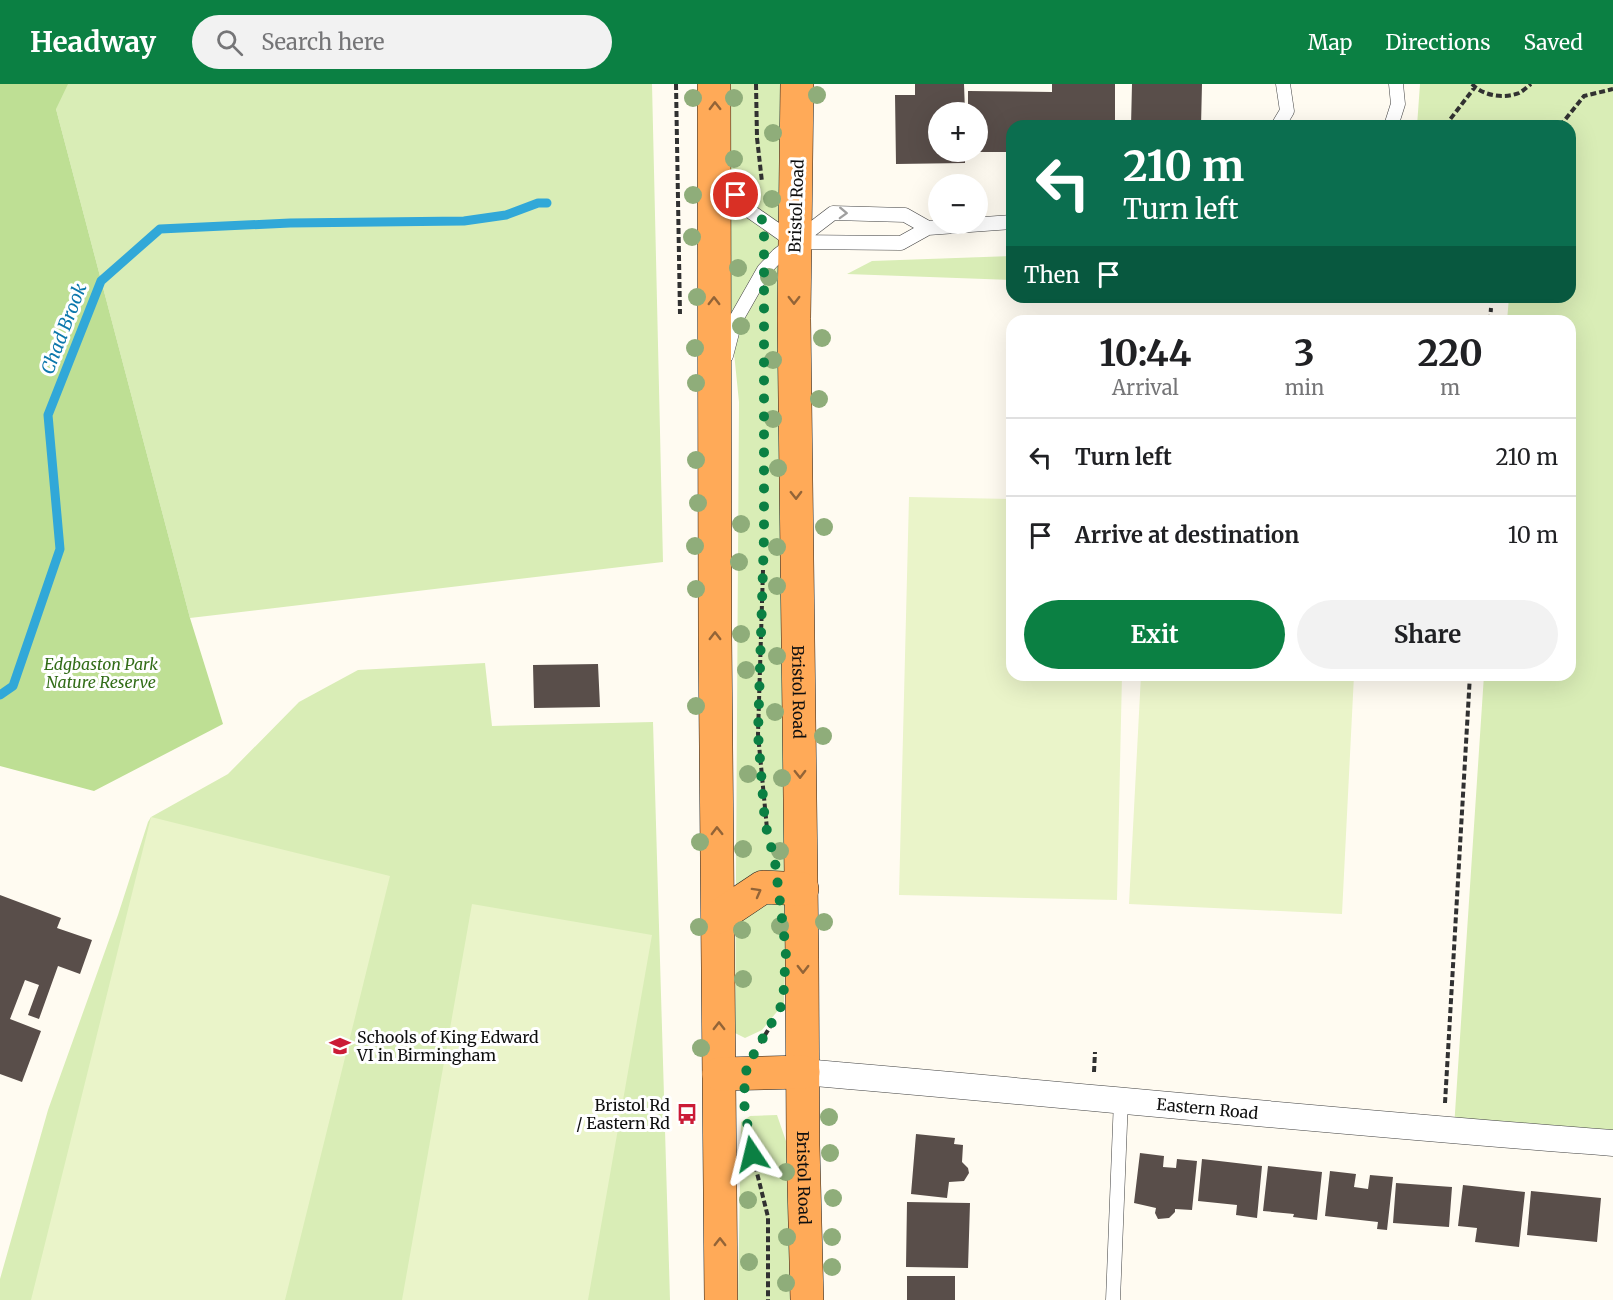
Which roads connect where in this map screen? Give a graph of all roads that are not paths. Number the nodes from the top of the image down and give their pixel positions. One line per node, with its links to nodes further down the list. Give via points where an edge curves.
1 (714, 84): 7 (highway, one-way to 1)
2 (797, 84): 11 (highway, Bristol Road)
3 (1283, 84): 5 (lane, via 1287,111)
4 (1396, 84): 6 (lane, via 1398,104)
5 (1282, 120)
6 (1393, 120)
7 (715, 167): 11 (lane, via 747,209); 12 (highway, one-way to 7)
8 (1006, 222): 9 (lane)
9 (988, 224)
10 (928, 228): 11 (lane, via 901,243); 11 (lane, one-way to 10, via 833,213 905,215)
11 (794, 242): 12 (lane, via 764,270 735,321); 13 (highway, Bristol Road, one-way to 13)
12 (715, 402): 14 (highway, one-way to 12)
13 (802, 889): 14 (highway, one-way to 13, via 763,887); 15 (highway, Bristol Road, one-way to 15)
14 (718, 917): 16 (highway, one-way to 14)
15 (803, 1072): 16 (highway); 17 (street, Eastern Road); 20 (highway, Bristol Road)
16 (732, 1074): 19 (highway, one-way to 16)
17 (1121, 1099): 18 (street, Eastern Road); 21 (lane)
18 (1613, 1143)
19 (721, 1300)
20 (807, 1300)
21 (1113, 1300)

